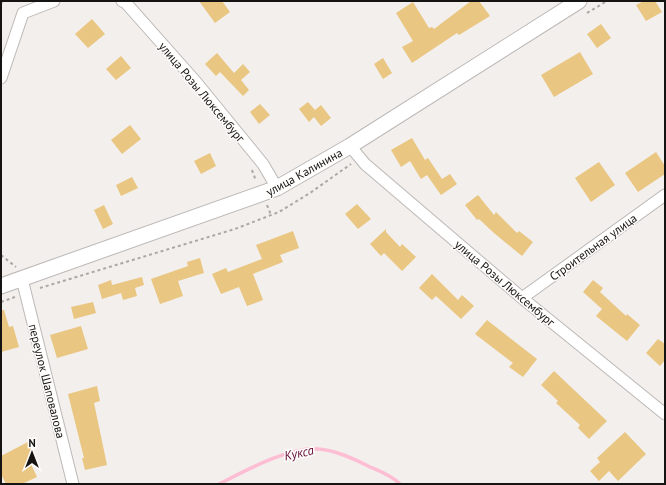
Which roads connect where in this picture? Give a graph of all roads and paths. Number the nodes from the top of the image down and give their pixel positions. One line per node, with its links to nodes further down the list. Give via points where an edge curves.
1 (2, 1): 6 (path)
2 (24, 1): 7 (street)
3 (54, 1): 7 (street)
4 (122, 1): 11 (street, улица Розы Люксембург, via 196,82 263,164)
5 (579, 1): 9 (street, улица Калинина)
6 (1, 4)
7 (23, 13): 8 (street)
8 (1, 78)
9 (350, 146): 11 (street, улица Калинина); 17 (street, улица Розы Люксембург, via 365,164)
10 (250, 166): 12 (path)
11 (277, 188): 12 (street, улица Калинина)
12 (262, 194): 14 (path); 15 (street, улица Калинина)
13 (665, 195): 17 (street, Строительная улица)
14 (271, 215)
15 (22, 279): 16 (street, улица Калинина); 19 (street, переулок Шаповалова)
16 (1, 286)
17 (522, 298): 18 (street, улица Розы Люксембург)
18 (665, 414)
19 (73, 484)

